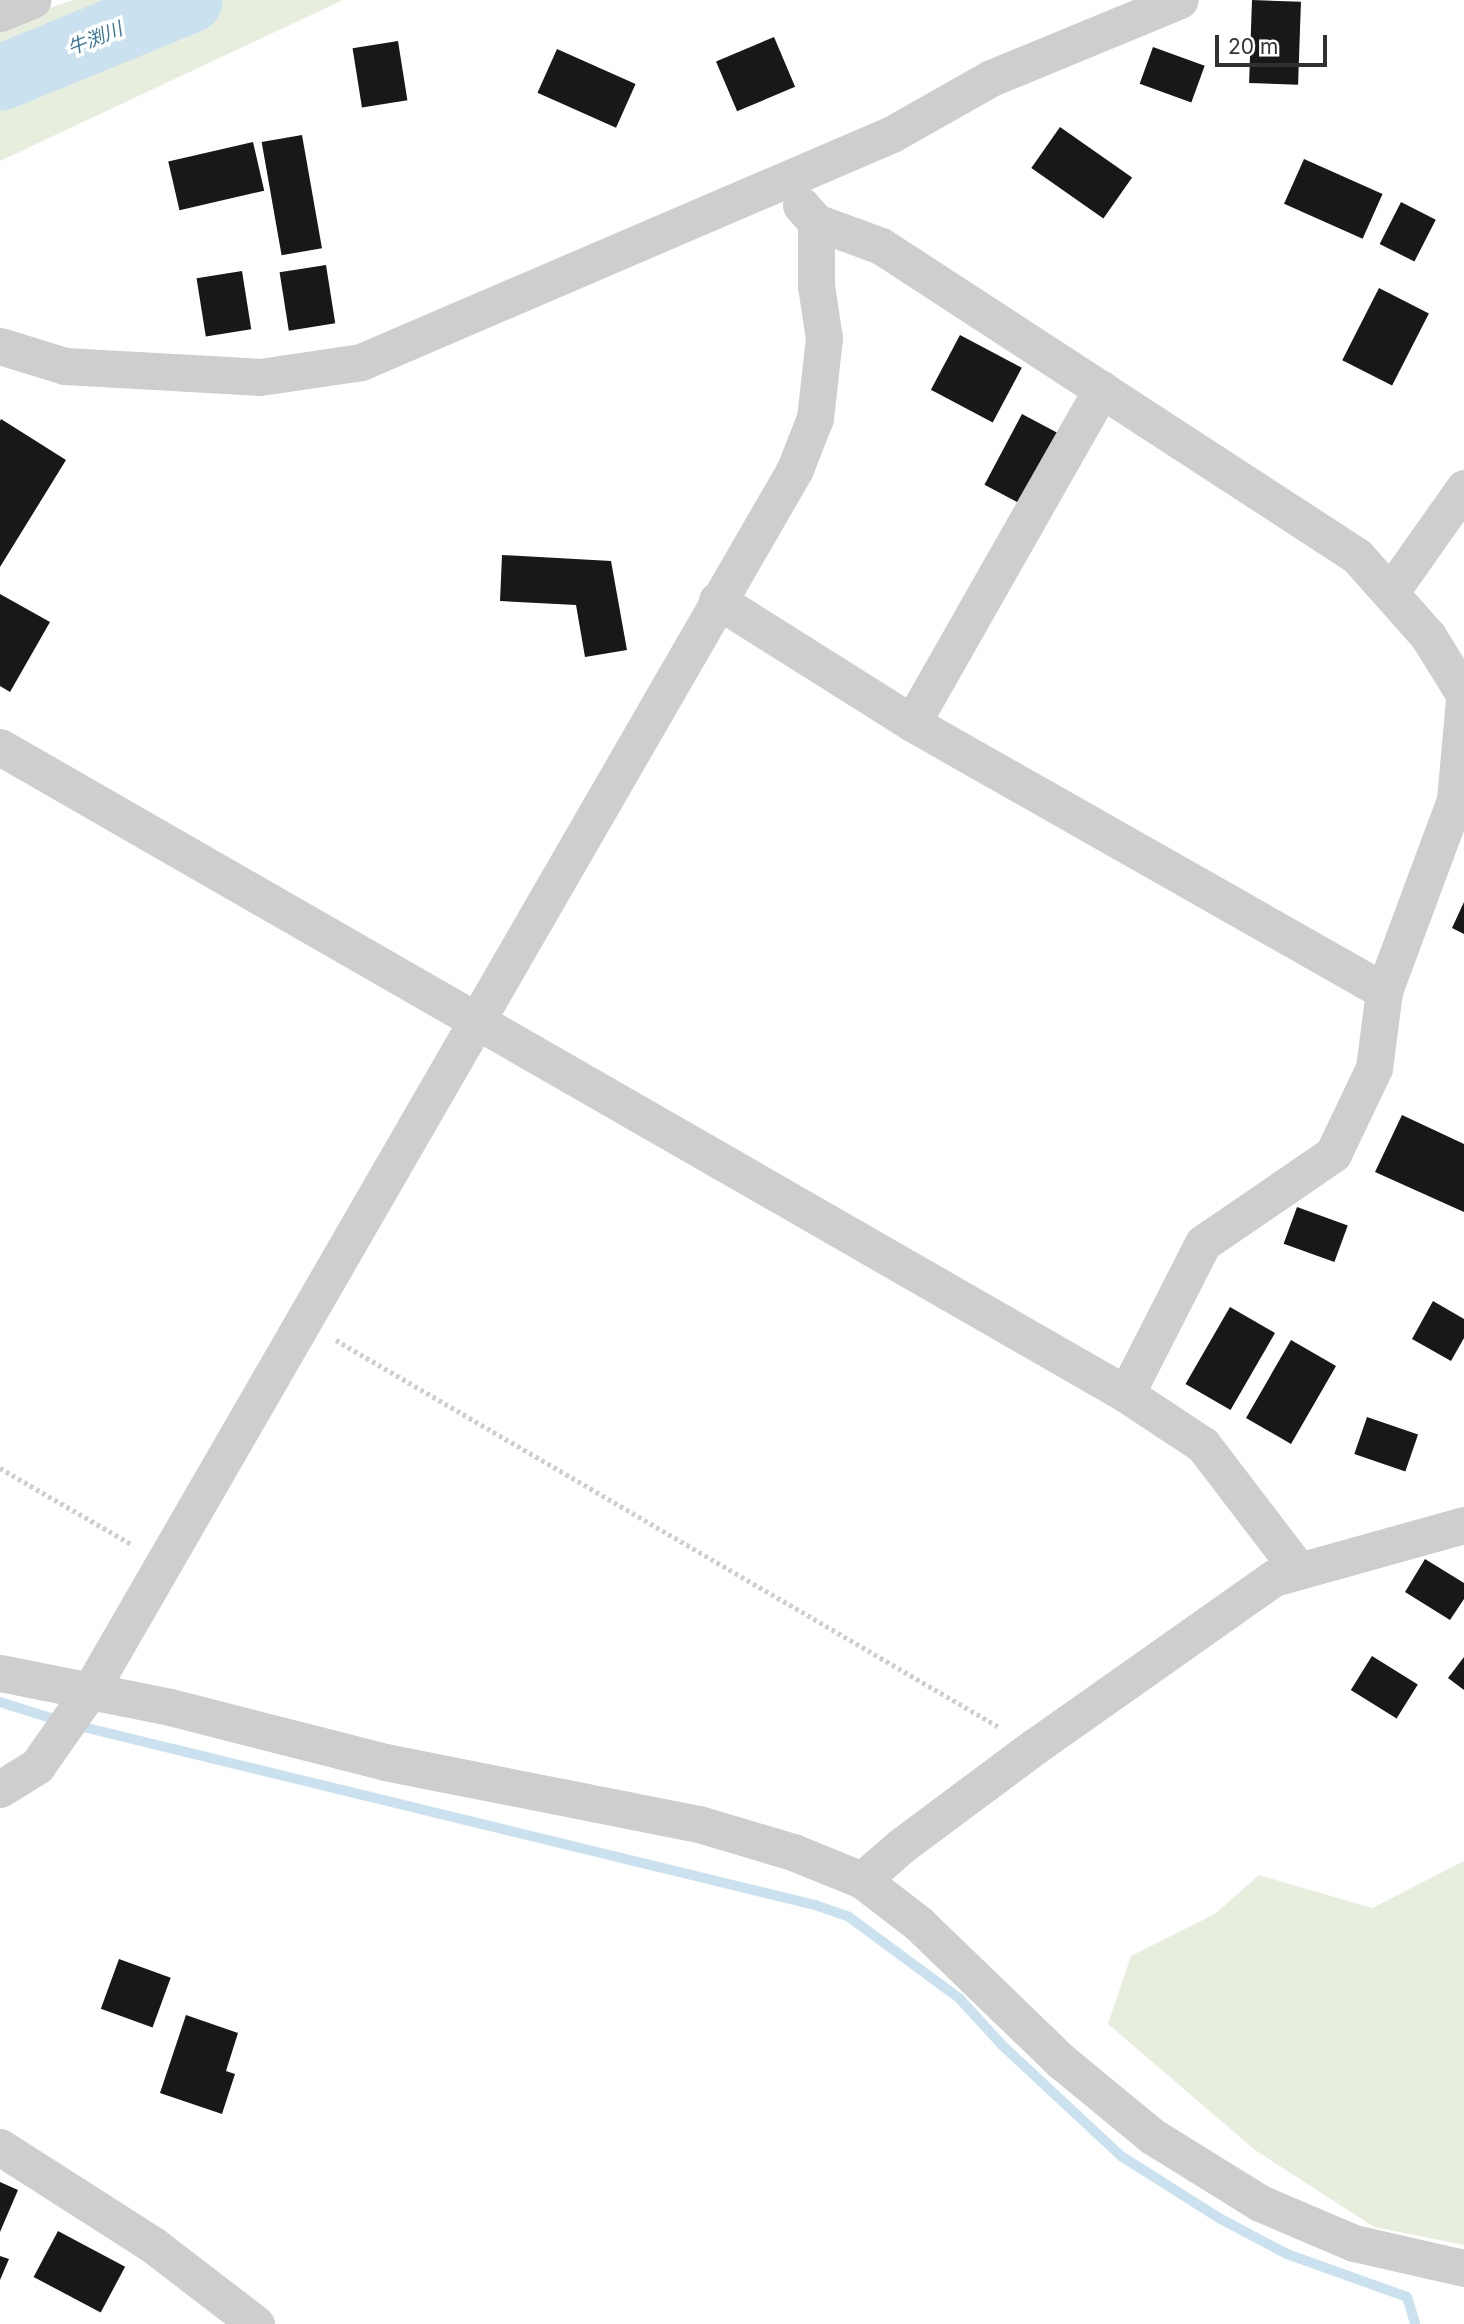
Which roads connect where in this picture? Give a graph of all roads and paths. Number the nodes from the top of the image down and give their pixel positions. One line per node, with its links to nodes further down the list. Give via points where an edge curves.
1 (32, 0): 3 (street)
2 (1180, 0): 4 (street, via 991,78 892,134)
3 (0, 12)
4 (781, 183): 5 (street); 6 (street, via 361,362 260,377 65,366)
5 (816, 222): 7 (street, via 881,246); 10 (street, via 816,286 824,338 815,418 795,469)
6 (0, 346)
7 (1102, 389): 9 (street, via 1357,556); 13 (street)
8 (1464, 488): 9 (street)
9 (1392, 590): 11 (street)
10 (717, 600): 13 (street); 16 (street)
11 (1464, 694)
12 (1464, 699): 15 (street, via 1455,800)
13 (912, 723): 15 (street)
14 (0, 747): 16 (street)
15 (1384, 991): 18 (street, via 1374,1068 1334,1154 1203,1242)
16 (475, 1023): 17 (street); 18 (street)
17 (302, 1320): 21 (street); 25 (path)
18 (1126, 1394): 22 (street, via 1203,1445)
19 (0, 1468): 21 (path)
20 (1464, 1525): 22 (street)
21 (162, 1561): 24 (street)
22 (1297, 1568): 25 (street, via 1274,1577)
23 (0, 1673): 24 (street)
24 (90, 1689): 26 (street, via 37,1766); 27 (street, via 385,1762 699,1824 793,1852)
25 (1034, 1747): 27 (street)
26 (0, 1789)
27 (862, 1880): 29 (street, via 918,1923 1061,2061 1152,2136 1260,2203 1354,2243)
28 (0, 2147): 30 (street, via 153,2245)
29 (1462, 2276)
30 (256, 2324)

